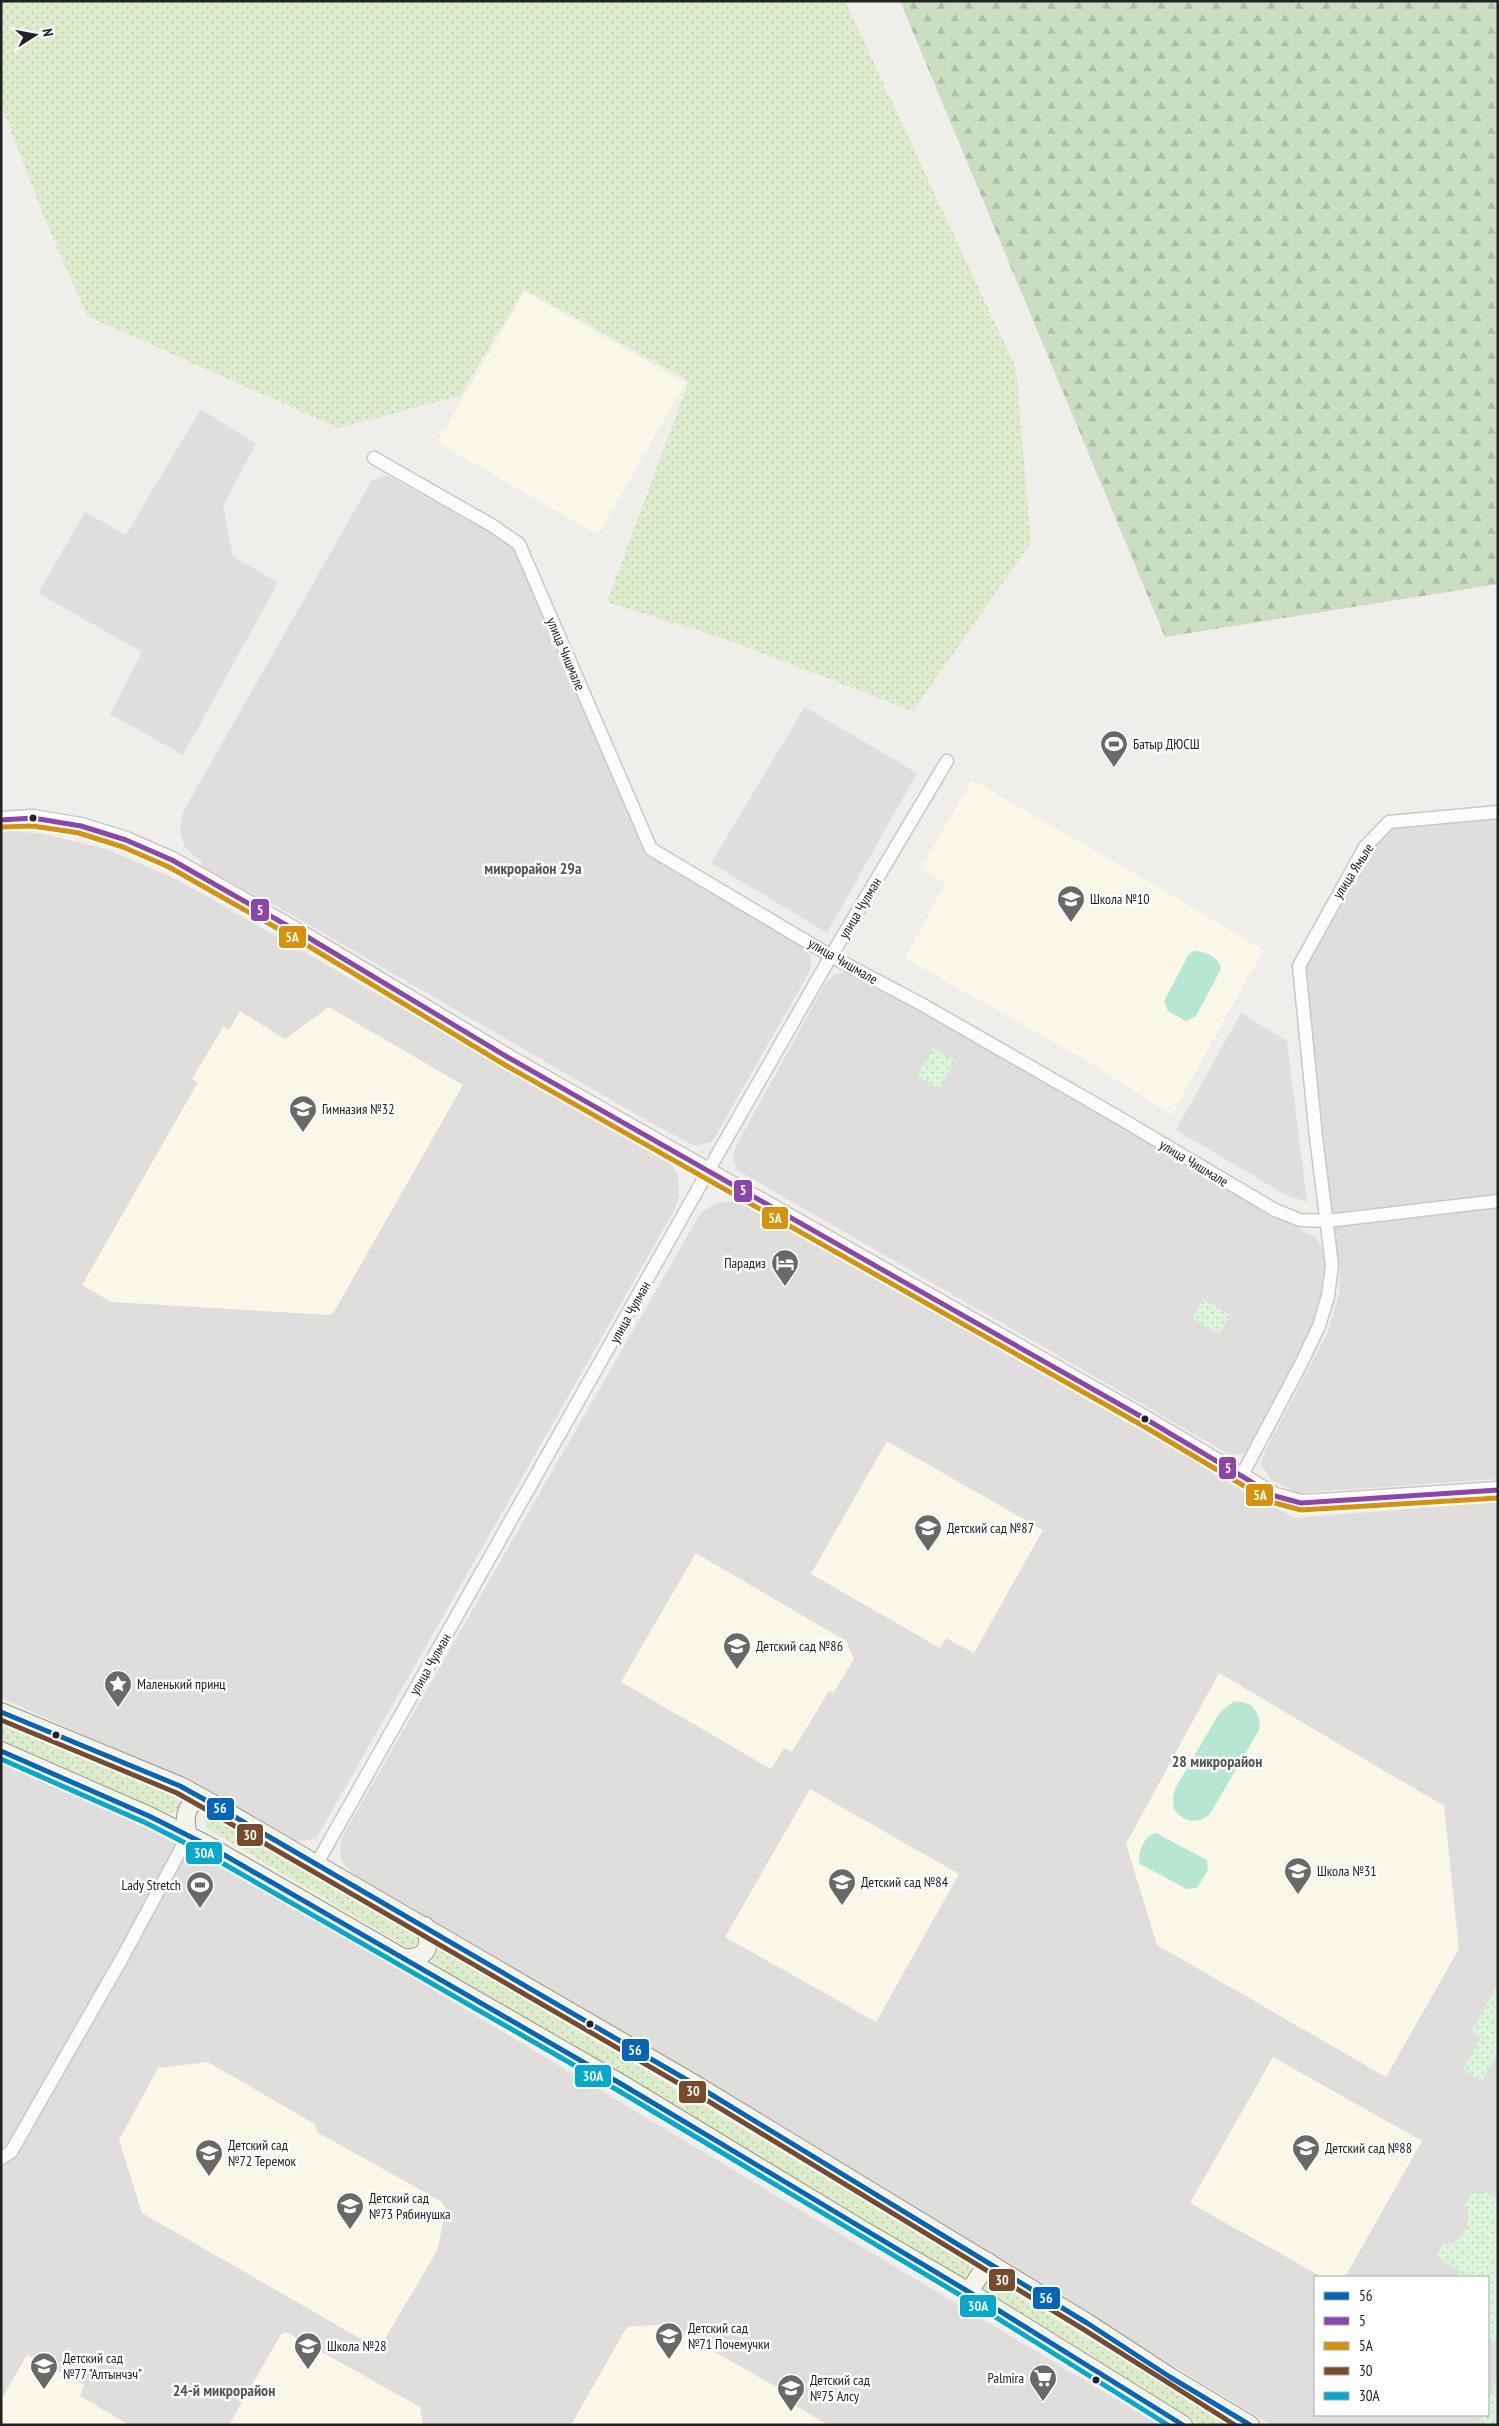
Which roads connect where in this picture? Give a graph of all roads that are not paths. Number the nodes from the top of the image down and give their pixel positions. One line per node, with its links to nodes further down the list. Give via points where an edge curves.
1 (374, 458): 5 (street, улица Чишмале, via 519,544 651,849)
2 (947, 761): 5 (street, улица Чулман)
3 (1498, 812): 8 (street, улица Ямьле, via 1389,822 1365,847 1299,966)
4 (1, 820): 6 (street, via 33,818 73,824 156,852)
5 (831, 956): 6 (street, улица Чулман); 8 (street, улица Чишмале, via 923,1005 1275,1210 1300,1220)
6 (708, 1173): 9 (street, via 1149,1421); 15 (street, улица Чулман)
7 (1498, 1200): 8 (street, улица Чишмале)
8 (1327, 1221): 9 (street, via 1332,1265 1328,1296 1318,1326)
9 (1241, 1477): 10 (street, via 1275,1496 1302,1502)
10 (1498, 1490)
11 (1, 1712): 13 (main road, via 180,1786)
12 (1, 1751): 14 (main road)
13 (211, 1803): 14 (main road, via 201,1801 189,1808 184,1822); 15 (main road)
14 (188, 1836): 17 (main road); 18 (street, via 11,2152)
15 (316, 1865): 16 (main road)
16 (425, 1926): 17 (main road, via 429,1939 426,1949 419,1956); 19 (main road)
17 (404, 1958): 20 (main road)
18 (1, 2158)
19 (988, 2262): 20 (main road); 22 (main road)
20 (969, 2292): 21 (main road)
21 (1183, 2425)
22 (1250, 2425)

